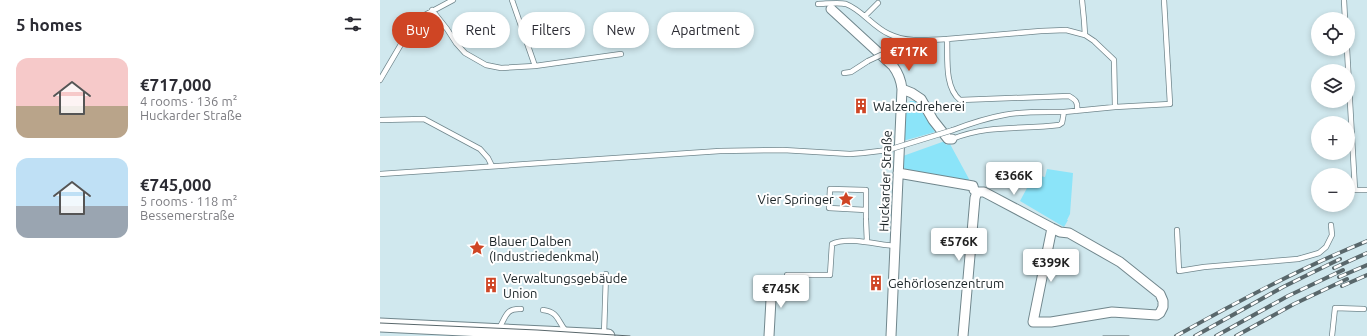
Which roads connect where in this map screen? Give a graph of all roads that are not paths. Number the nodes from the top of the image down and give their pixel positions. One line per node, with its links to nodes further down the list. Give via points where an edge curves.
1 (453, 0): 9 (lane)
2 (512, 0): 17 (lane)
3 (1082, 0): 12 (lane)
4 (1164, 0): 21 (lane, via 1170,104)
5 (1344, 0): 10 (lane)
6 (878, 3): 11 (lane)
7 (818, 4): 11 (lane, via 845,4)
8 (831, 9): 20 (street, Huckarder Straße, via 893,66 901,80)
9 (432, 10): 17 (lane, via 465,53 486,66); 19 (lane, via 410,29)
10 (1345, 12)
11 (865, 16): 14 (lane, via 889,35)
12 (1084, 35): 13 (lane, via 1066,30); 21 (lane, via 1114,60)
13 (947, 38): 14 (lane); 22 (lane, via 949,80 955,96 960,100 1069,96 1077,102)
14 (914, 41): 18 (lane, bridge, via 868,61 851,72)
15 (621, 54): 17 (lane)
16 (1347, 56): 29 (lane, via 1355,190)
17 (535, 66)
18 (844, 73)
19 (380, 80)
20 (902, 89): 25 (street, via 921,100 948,139); 27 (street, Huckarder Straße)
21 (1115, 108): 22 (lane)
22 (1077, 111): 23 (lane)
23 (1064, 112): 25 (lane, via 1004,115 975,122); 25 (lane, via 1062,123 1059,125 987,129)
24 (380, 120): 26 (lane, via 424,119 480,149)
25 (953, 135): 26 (lane, bridge, via 869,153 720,151)
26 (492, 166): 28 (lane)
27 (898, 173): 30 (street, via 973,186); 36 (street, Huckarder Straße)
28 (380, 174)
29 (1367, 190)
30 (977, 192): 33 (street, via 984,192); 52 (street)
31 (866, 210): 31 (lane, via 829,208 830,189 866,190); 35 (lane)
32 (1331, 225): 34 (lane, via 1332,235 1326,247 1319,253 1298,259 1179,271)
33 (1052, 228): 33 (street, via 1033,322 1051,322 1112,312 1157,315 1160,313 1163,307 1160,294 1120,262 1069,233)
34 (1178, 230)
35 (867, 242): 36 (lane); 38 (lane, via 837,241 832,244 830,275)
36 (896, 246): 51 (street, Huckarder Straße)
37 (606, 274): 48 (lane)
38 (787, 275)
39 (772, 282): 50 (street)
40 (521, 309): 44 (lane, via 509,311)
41 (1364, 309): 53 (lane, via 1335,308)
42 (543, 310): 47 (lane, via 555,313 560,325)
43 (380, 325): 45 (main road)
44 (498, 330): 45 (main road); 46 (main road)
45 (447, 332)
46 (518, 333): 47 (main road)
47 (569, 334): 48 (main road)
48 (604, 336): 49 (main road)
49 (608, 336)
50 (769, 336)
51 (892, 336)
52 (963, 336)
53 (1332, 336)

